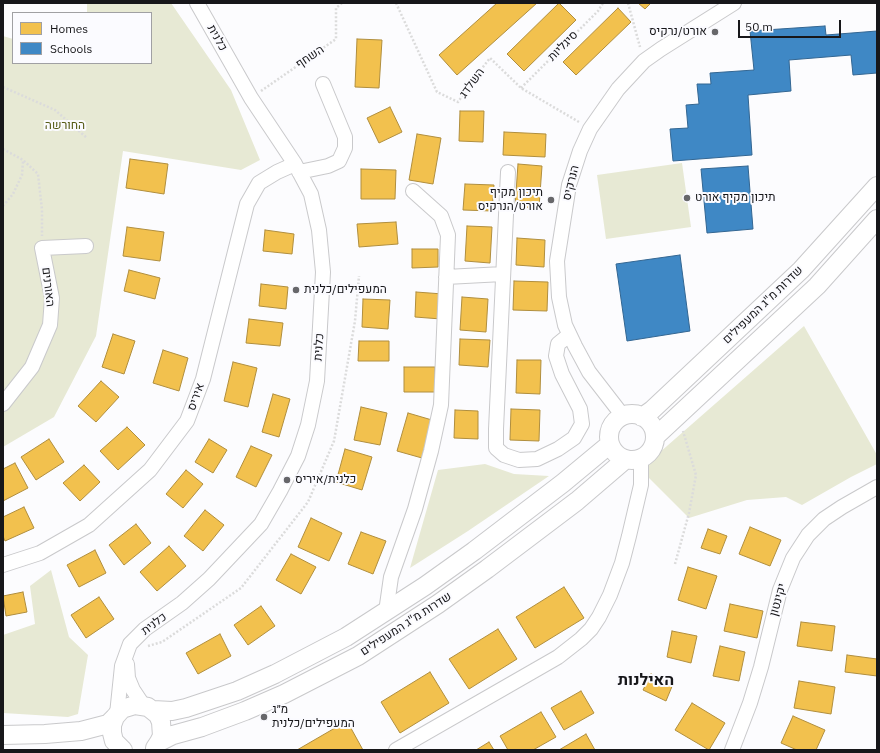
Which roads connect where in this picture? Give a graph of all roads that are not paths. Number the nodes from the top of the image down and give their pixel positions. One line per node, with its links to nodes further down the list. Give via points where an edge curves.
1 (197, 3): 4 (street, כלנית, via 251,98)
2 (734, 3): 12 (street, הנרקיס, via 644,61 618,90 590,129 569,185 557,261 559,297)
3 (323, 84): 4 (street, איריס, via 345,137 345,148 339,161 328,166)
4 (297, 168): 20 (street, איריס, via 277,172 259,183 247,204 203,378 187,421 150,470 89,525 40,553); 22 (street, כלנית, via 311,194 319,230 323,272 317,381 308,425 298,456 261,524 209,579 182,603 145,629 130,644)
5 (508, 172): 10 (street)
6 (877, 186): 15 (main road, שדרות מ"ג המעפילים, via 801,270)
7 (413, 191): 11 (street, via 441,216 448,235)
8 (877, 219): 16 (main road, שדרות מ"ג המעפילים, via 816,286)
9 (86, 246): 13 (street, האורנים, via 42,248 52,298 50,325 32,367)
10 (503, 274): 11 (street); 12 (street, via 496,448 504,455 519,460 537,458 558,449 574,438 582,424 580,409 556,356 558,344)
11 (446, 277): 21 (street, via 441,405 432,451 391,577)
12 (569, 335): 14 (street, הנרקיס, via 589,372)
13 (3, 404)
14 (623, 416): 15 (main road, via 632,414); 17 (main road, via 611,428)
15 (642, 417): 16 (main road, via 651,425)
16 (655, 437): 18 (main road, via 651,449)
17 (610, 444): 18 (main road, via 615,452); 21 (main road, שדרות מ"ג המעפילים, via 474,551)
18 (634, 458): 26 (main road, שדרות מ"ג המעפילים, via 487,569 358,656 284,694 238,714 173,735); 30 (street, via 641,485 629,536 610,595 600,617 591,629 558,657)
19 (877, 487): 31 (street, יקינטון, via 824,519 808,535 793,558 780,590 750,703)
20 (3, 565)
21 (386, 612): 23 (main road, שדרות מ"ג המעפילים, via 313,655 237,691 172,711)
22 (127, 652): 23 (street, via 128,678 133,690); 24 (street, כלנית, via 122,666)
23 (148, 708): 24 (main road, שדרות מ"ג המעפילים, via 128,706); 26 (main road, via 158,715 161,722 162,736)
24 (116, 716): 25 (main road, via 108,724 81,731); 29 (main road, via 112,733 114,741)
25 (3, 735)
26 (156, 746)
27 (102, 750): 28 (main road)
28 (108, 750)
29 (122, 750)
30 (396, 750)
31 (732, 750)

